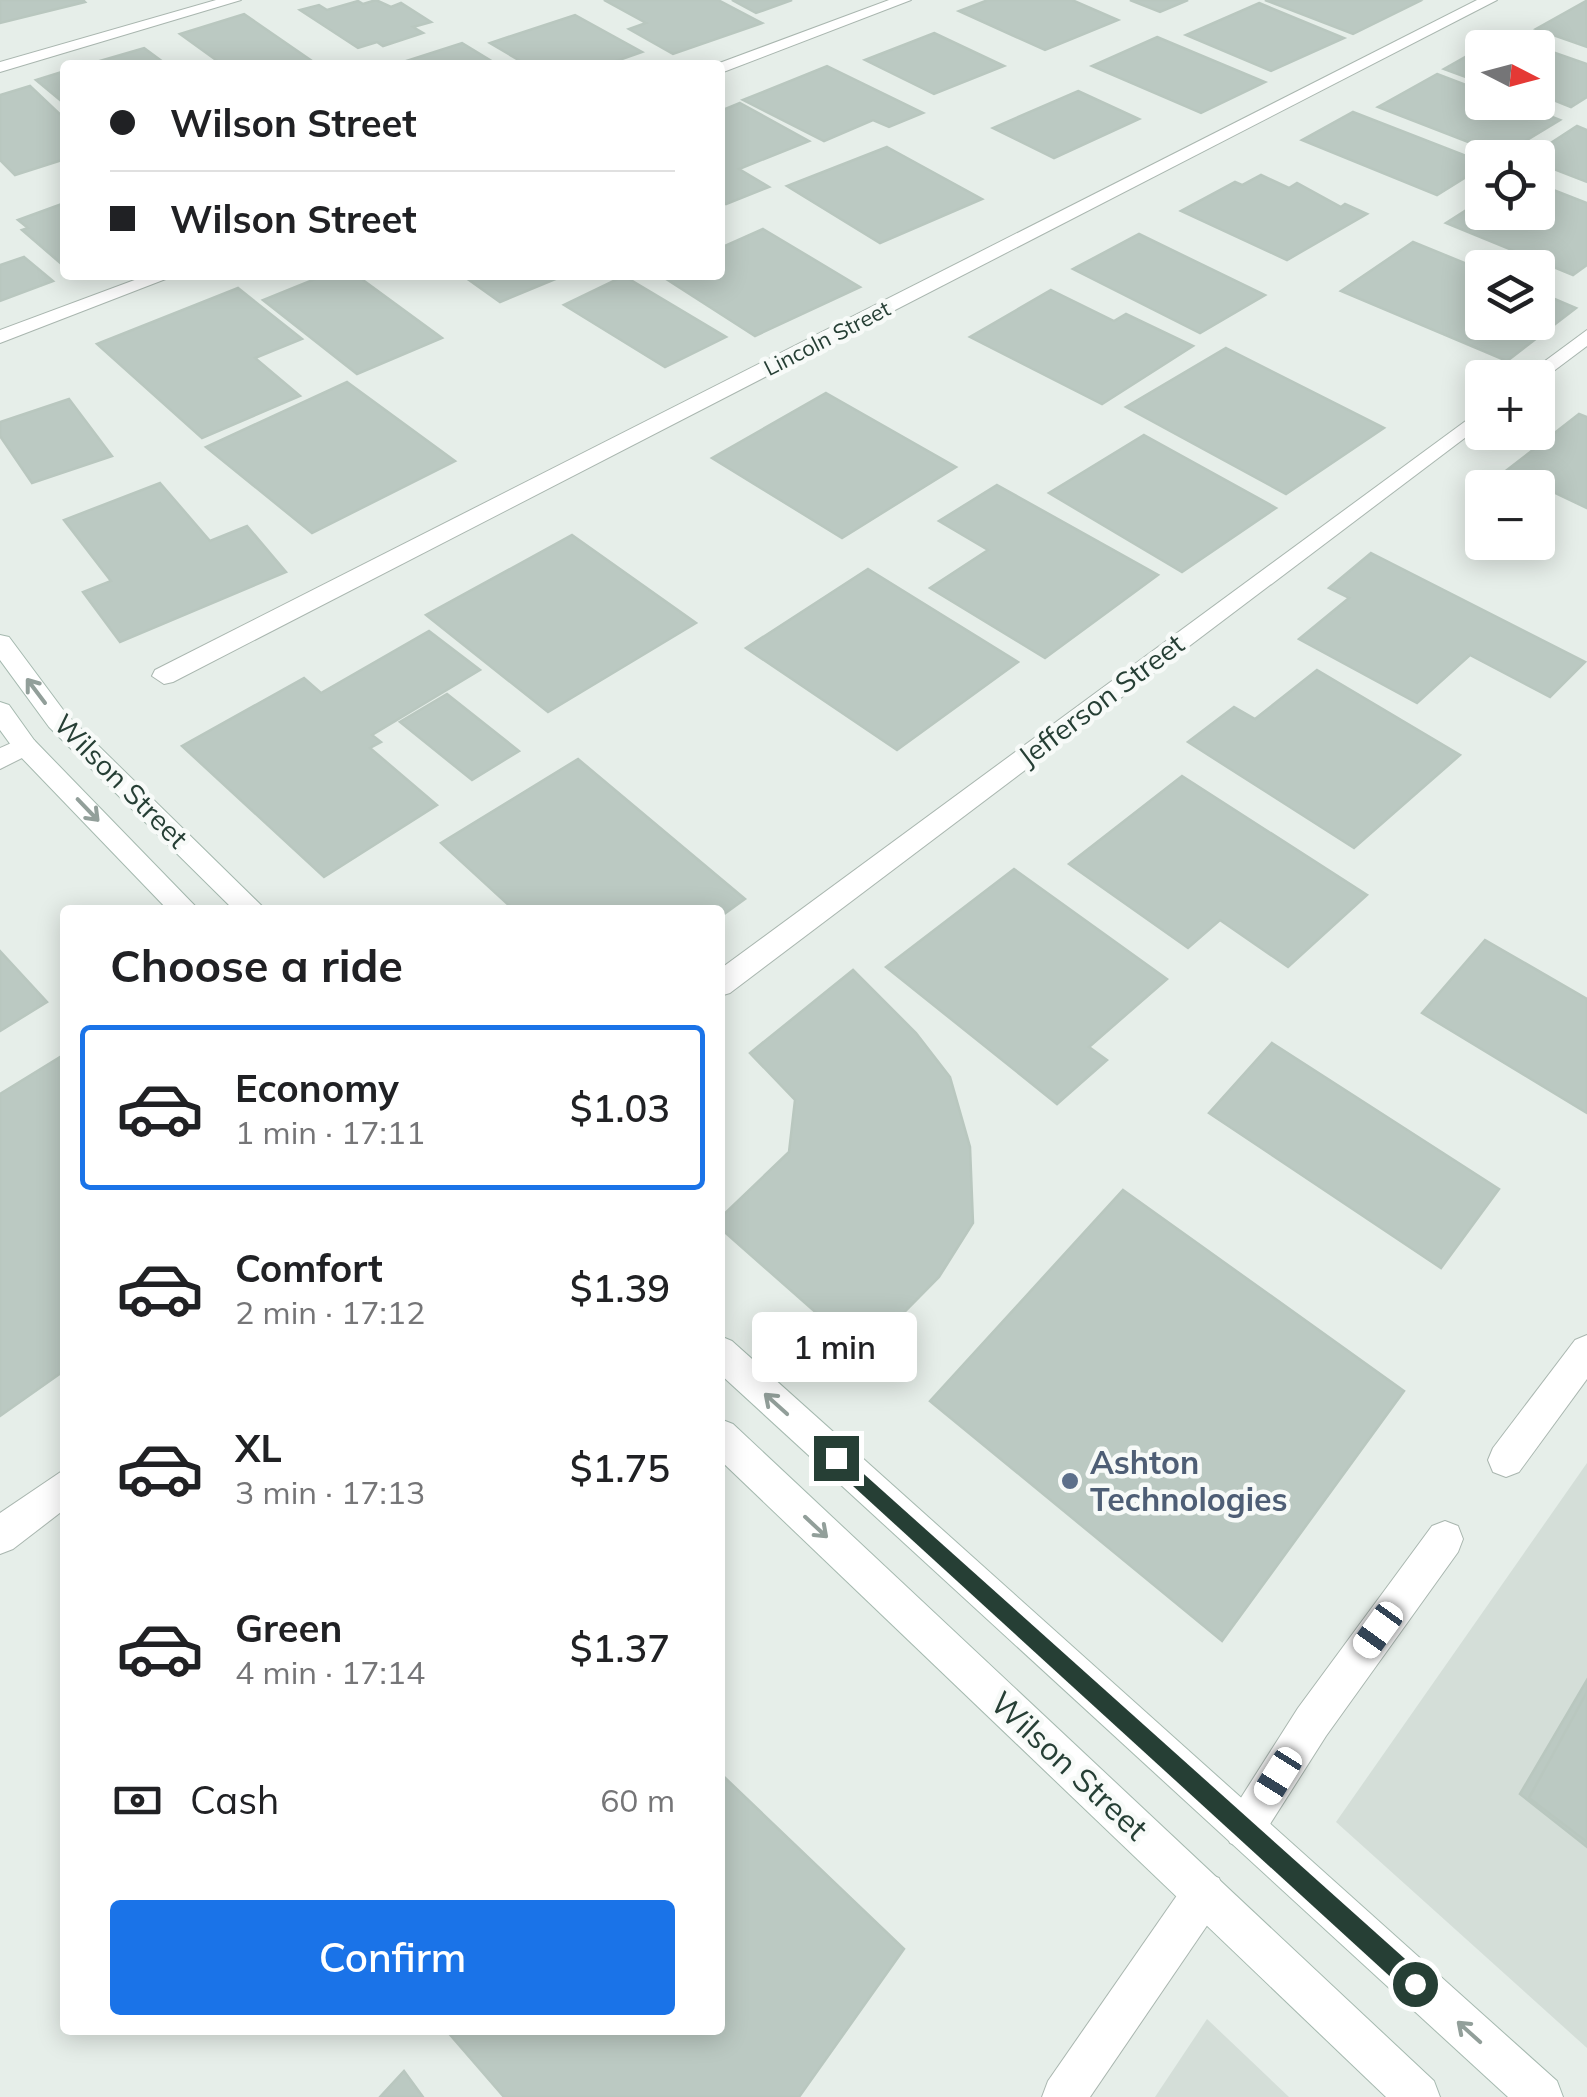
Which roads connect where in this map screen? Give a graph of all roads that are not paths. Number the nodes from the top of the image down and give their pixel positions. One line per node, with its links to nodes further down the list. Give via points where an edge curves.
1 (233, 0): 5 (street)
2 (903, 0): 4 (street)
3 (1489, 0): 12 (street, Lincoln Street)
4 (725, 66)
5 (0, 67)
6 (153, 280): 8 (street)
7 (1587, 336): 9 (street)
8 (0, 338)
9 (1555, 360)
10 (1465, 428): 18 (street, Jefferson Street)
11 (0, 644): 17 (street, Wilson Street, one-way to 11, via 58,721)
12 (164, 676)
13 (0, 712): 14 (street, Wilson Street)
14 (24, 746): 15 (street); 16 (street, Wilson Street, one-way to 16)
15 (0, 760)
16 (181, 905)
17 (247, 905)
18 (725, 981)
19 (1587, 1351): 22 (street)
20 (725, 1357): 26 (street, one-way to 20)
21 (725, 1441): 27 (street, Wilson Street, one-way to 27)
22 (1506, 1460)
23 (60, 1491): 24 (street)
24 (0, 1536)
25 (1445, 1539): 26 (street, via 1312,1722)
26 (1244, 1829): 30 (street, one-way to 26)
27 (1204, 1893): 28 (street); 29 (street, Wilson Street)
28 (1064, 2097)
29 (1418, 2097)
30 (1542, 2097)

